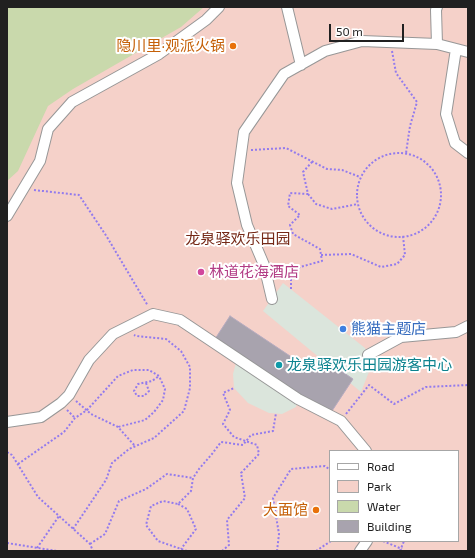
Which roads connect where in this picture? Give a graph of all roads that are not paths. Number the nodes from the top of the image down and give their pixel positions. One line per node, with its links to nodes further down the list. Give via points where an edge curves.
1 (219, 7): 9 (street, via 206,20 159,54 72,102 48,129 40,161)
2 (287, 7): 7 (street)
3 (437, 7): 4 (street)
4 (437, 44): 5 (street); 7 (street, via 362,41 325,51)
5 (456, 49): 6 (street); 8 (street, via 446,114 455,143)
6 (468, 52)
7 (301, 65): 10 (street, via 284,74 244,132 237,183 247,225 264,265)
8 (468, 154)
9 (7, 216)
10 (272, 300)
11 (468, 326): 12 (street, via 456,332 401,337)
12 (368, 355)
13 (7, 422): 14 (street, via 41,417 61,404 89,360 113,334 153,314 180,320 298,400 341,421)
14 (365, 450)
15 (366, 542): 16 (street)
16 (360, 551)

